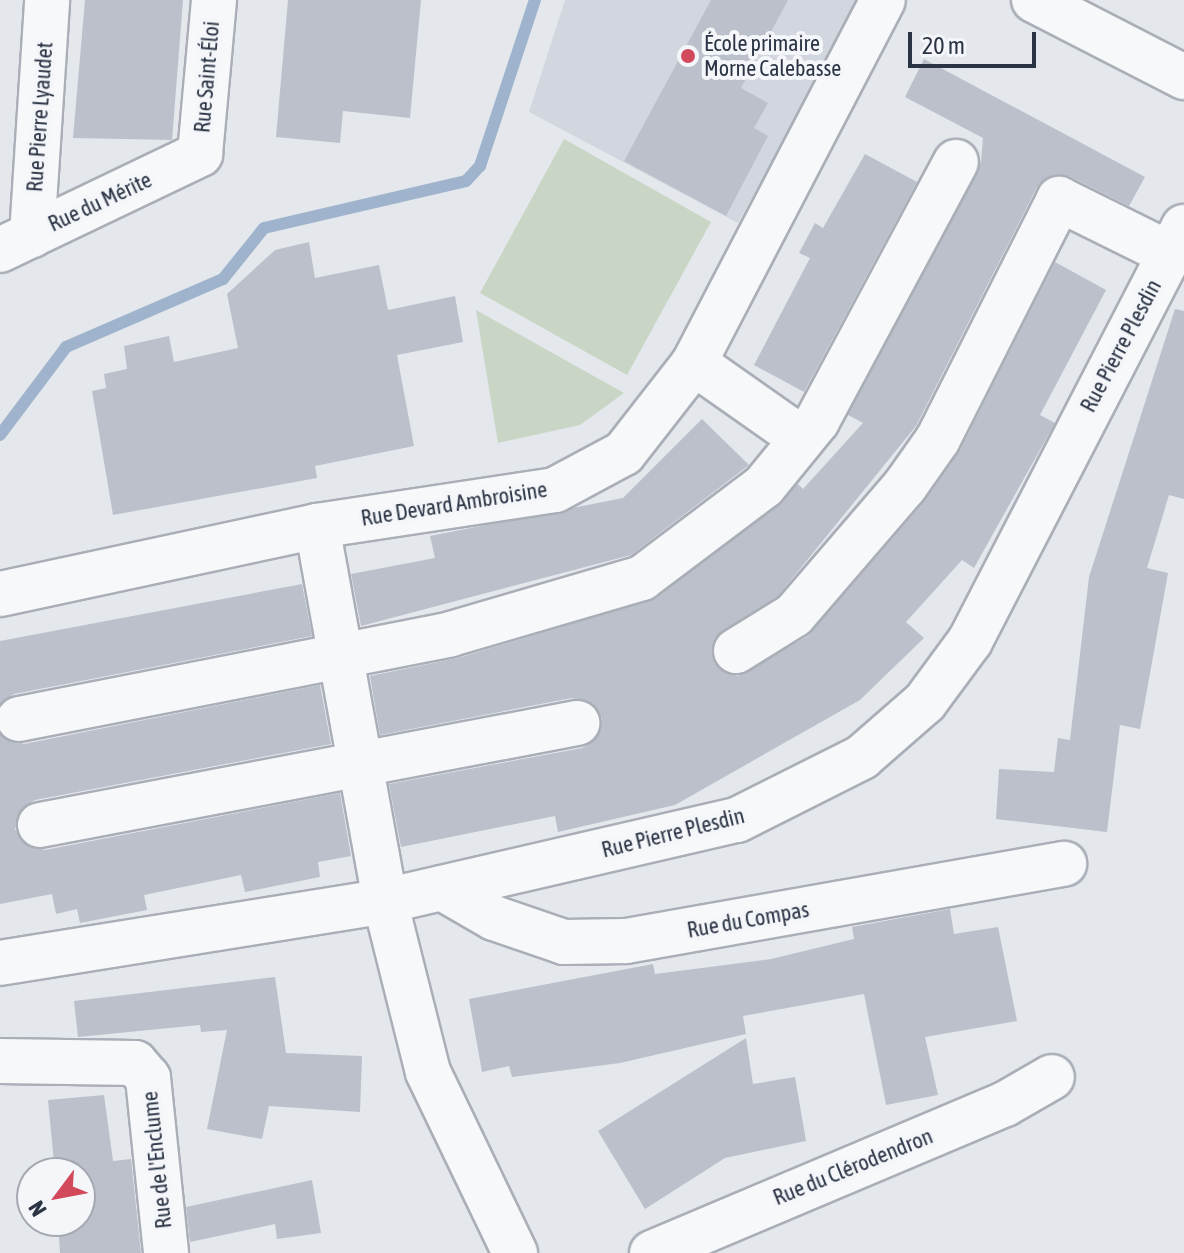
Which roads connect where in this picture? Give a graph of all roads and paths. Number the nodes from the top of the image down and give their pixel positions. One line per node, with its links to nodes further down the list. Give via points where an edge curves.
1 (47, 0): 9 (street, Rue Pierre Lyaudet)
2 (214, 0): 6 (street, Rue Saint-Éloi)
3 (883, 0): 10 (street, Rue Devard Ambroisine)
4 (1034, 0): 5 (street)
5 (1184, 77)
6 (200, 154): 9 (street, Rue du Mérite)
7 (956, 162): 11 (street)
8 (1177, 241): 14 (street, via 1059,199 938,439 905,486 794,615); 21 (street, Rue Pierre Plesdin, via 970,641 925,702 883,739 811,788 737,820)
9 (16, 242)
10 (694, 363): 11 (street); 12 (street, Rue Devard Ambroisine, via 624,453 555,490)
11 (802, 439): 15 (street, via 764,486 642,578 451,634)
12 (317, 526): 13 (street, Rue Devard Ambroisine); 15 (street)
13 (0, 594)
14 (736, 651)
15 (337, 658): 16 (street); 18 (street)
16 (19, 719)
17 (577, 723): 18 (street)
18 (358, 764): 19 (street); 22 (street)
19 (40, 825)
20 (1064, 864): 21 (street, Rue du Compas, via 626,941 564,942 494,918)
21 (442, 888): 22 (street, Rue Pierre Plesdin)
22 (385, 901): 23 (street, Rue Pierre Plesdin); 27 (street, via 428,1072)
23 (0, 963)
24 (0, 1061): 26 (street, Rue de l'Enclume, via 135,1063 148,1078)
25 (1052, 1077): 28 (street, Rue du Clérodendron, via 1005,1104)
26 (166, 1253)
27 (515, 1253)
28 (652, 1253)

